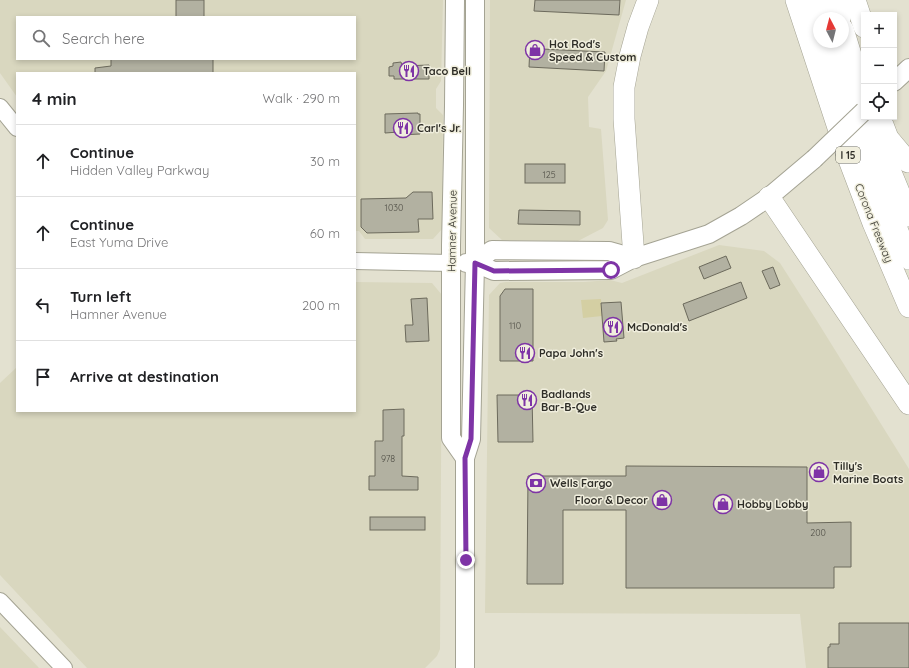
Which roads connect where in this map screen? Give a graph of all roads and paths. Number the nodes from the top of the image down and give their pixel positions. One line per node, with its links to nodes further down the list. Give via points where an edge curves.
1 (455, 0): 30 (main road, Hamner Avenue)
2 (475, 0): 31 (main road, Hamner Avenue)
3 (648, 0): 27 (highway, via 638,27 624,87)
4 (796, 0): 32 (highway, Corona Freeway / I 15, via 846,152)
5 (817, 0): 8 (highway)
6 (834, 0): 9 (highway)
7 (855, 0): 10 (highway)
8 (820, 12)
9 (838, 12)
10 (861, 18)
11 (849, 38): 14 (highway, via 856,48)
12 (830, 48): 28 (highway, via 857,129)
13 (849, 48): 17 (highway)
14 (861, 63)
15 (909, 68): 16 (main road)
16 (897, 79)
17 (861, 87)
18 (0, 107): 23 (main road)
19 (861, 114): 25 (main road, bridge)
20 (871, 120): 26 (highway)
21 (881, 120): 24 (highway, via 888,138)
22 (895, 120): 24 (highway)
23 (16, 127)
24 (909, 163)
25 (769, 197): 27 (main road, via 709,234); 33 (highway)
26 (909, 216)
27 (634, 258): 31 (main road, via 611,270 494,271); 31 (main road, via 609,251 492,250)
28 (909, 259)
29 (356, 261): 30 (main road)
30 (451, 263): 31 (main road); 34 (main road, Hamner Avenue, via 452,438)
31 (475, 263): 34 (main road, Hamner Avenue, via 471,439)
32 (909, 307)
33 (909, 404)
34 (465, 458): 37 (main road, Hamner Avenue)
35 (0, 601): 36 (main road)
36 (64, 668)
37 (465, 668)

